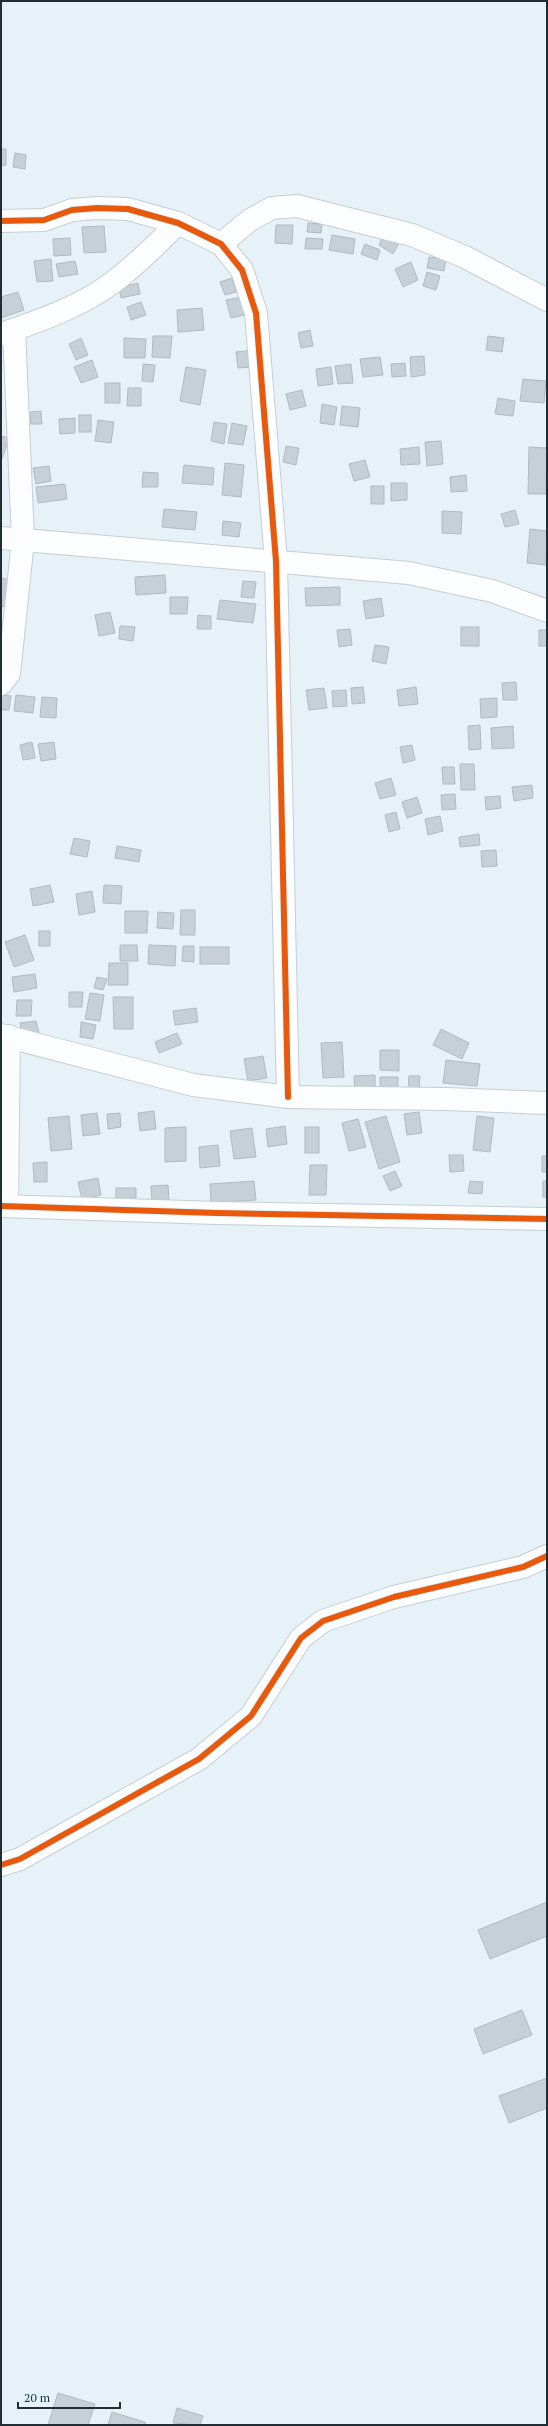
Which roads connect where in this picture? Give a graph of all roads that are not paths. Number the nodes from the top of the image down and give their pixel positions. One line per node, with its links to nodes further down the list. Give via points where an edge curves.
1 (1, 221): 2 (street, via 44,220 72,210 97,208 128,209)
2 (178, 223): 3 (street); 5 (street, via 112,284 69,309)
3 (221, 244): 4 (street, via 250,220 272,208 297,206 412,235 465,257); 8 (street, via 242,270 256,313)
4 (547, 300)
5 (7, 332): 7 (street)
6 (1, 538): 7 (street)
7 (23, 540): 8 (street); 10 (street, via 9,674)
8 (276, 561): 9 (street, via 409,573 492,591); 12 (street)
9 (547, 611)
10 (1, 684)
11 (5, 1036): 12 (street, via 193,1085); 14 (street)
12 (288, 1097): 13 (street)
13 (547, 1103)
14 (4, 1206): 15 (street, via 217,1214)
15 (547, 1219)
16 (547, 1556): 17 (street, via 523,1567 394,1597 323,1621 301,1638 251,1716 199,1759 20,1859)
17 (1, 1865)

